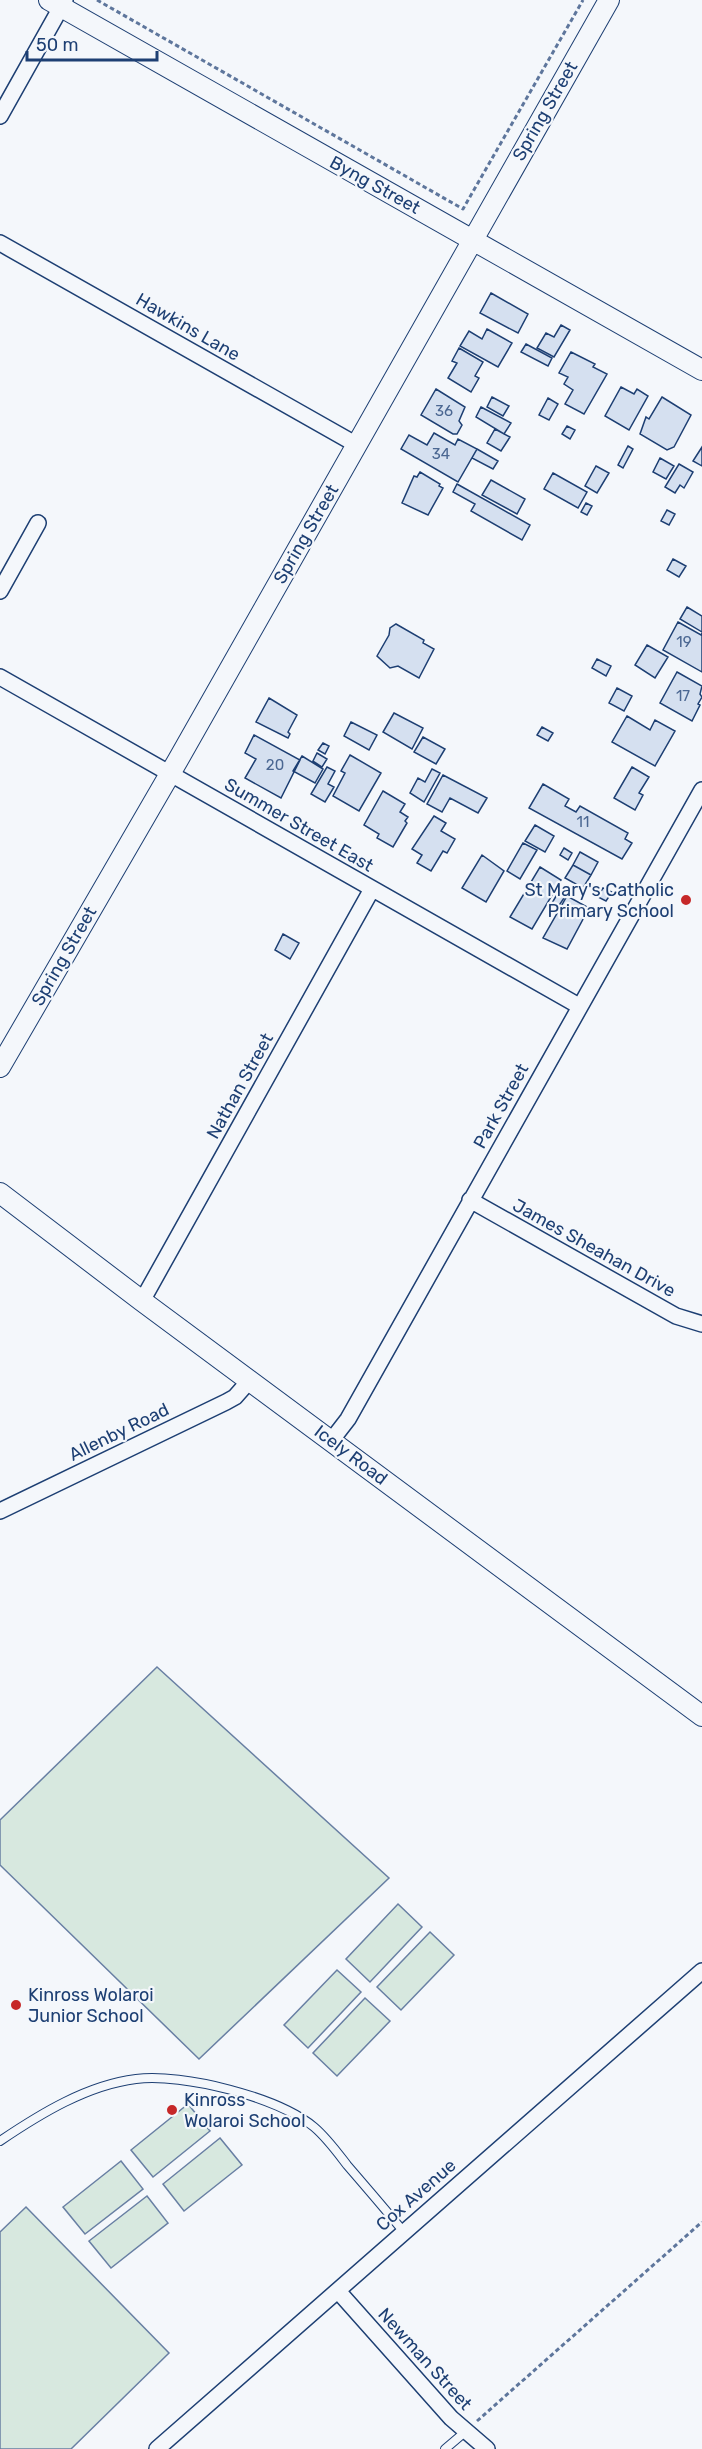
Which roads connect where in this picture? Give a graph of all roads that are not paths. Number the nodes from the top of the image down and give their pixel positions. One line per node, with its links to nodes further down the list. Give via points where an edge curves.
1 (609, 0): 4 (street, Spring Street)
2 (59, 2): 3 (street); 4 (street, Byng Street)
3 (0, 116)
4 (472, 240): 6 (street, Byng Street); 7 (street, Spring Street)
5 (0, 243): 7 (street, Hawkins Lane)
6 (702, 370)
7 (357, 445): 11 (street, Spring Street)
8 (38, 523): 9 (street)
9 (0, 591)
10 (0, 677): 11 (street, Summer Street East)
11 (170, 774): 13 (street, Summer Street East); 15 (street, Spring Street)
12 (702, 790): 14 (street, Park Street)
13 (372, 889): 14 (street, Summer Street East); 18 (street, Nathan Street)
14 (579, 1006): 17 (street, Park Street)
15 (0, 1067)
16 (0, 1193): 18 (street, Icely Road)
17 (470, 1200): 19 (street, James Sheahan Drive, via 676,1316); 21 (street, Park Street, via 348,1419)
18 (142, 1301): 20 (street, Icely Road)
19 (702, 1324)
20 (250, 1380): 21 (street, Icely Road); 22 (street, Allenby Road, via 226,1402)
21 (331, 1440): 23 (street, Icely Road)
22 (0, 1511)
23 (702, 1716)
24 (702, 1971): 26 (street, Cox Avenue)
25 (0, 2141): 26 (lane, via 69,2100 137,2078 180,2080 230,2089 268,2101 315,2128)
26 (404, 2231): 27 (street, Cox Avenue)
27 (338, 2291): 28 (street, Newman Street); 29 (street, Cox Avenue)
28 (465, 2432): 30 (lane); 31 (street, Newman Street)
29 (157, 2449)
30 (445, 2449)
31 (487, 2449)

